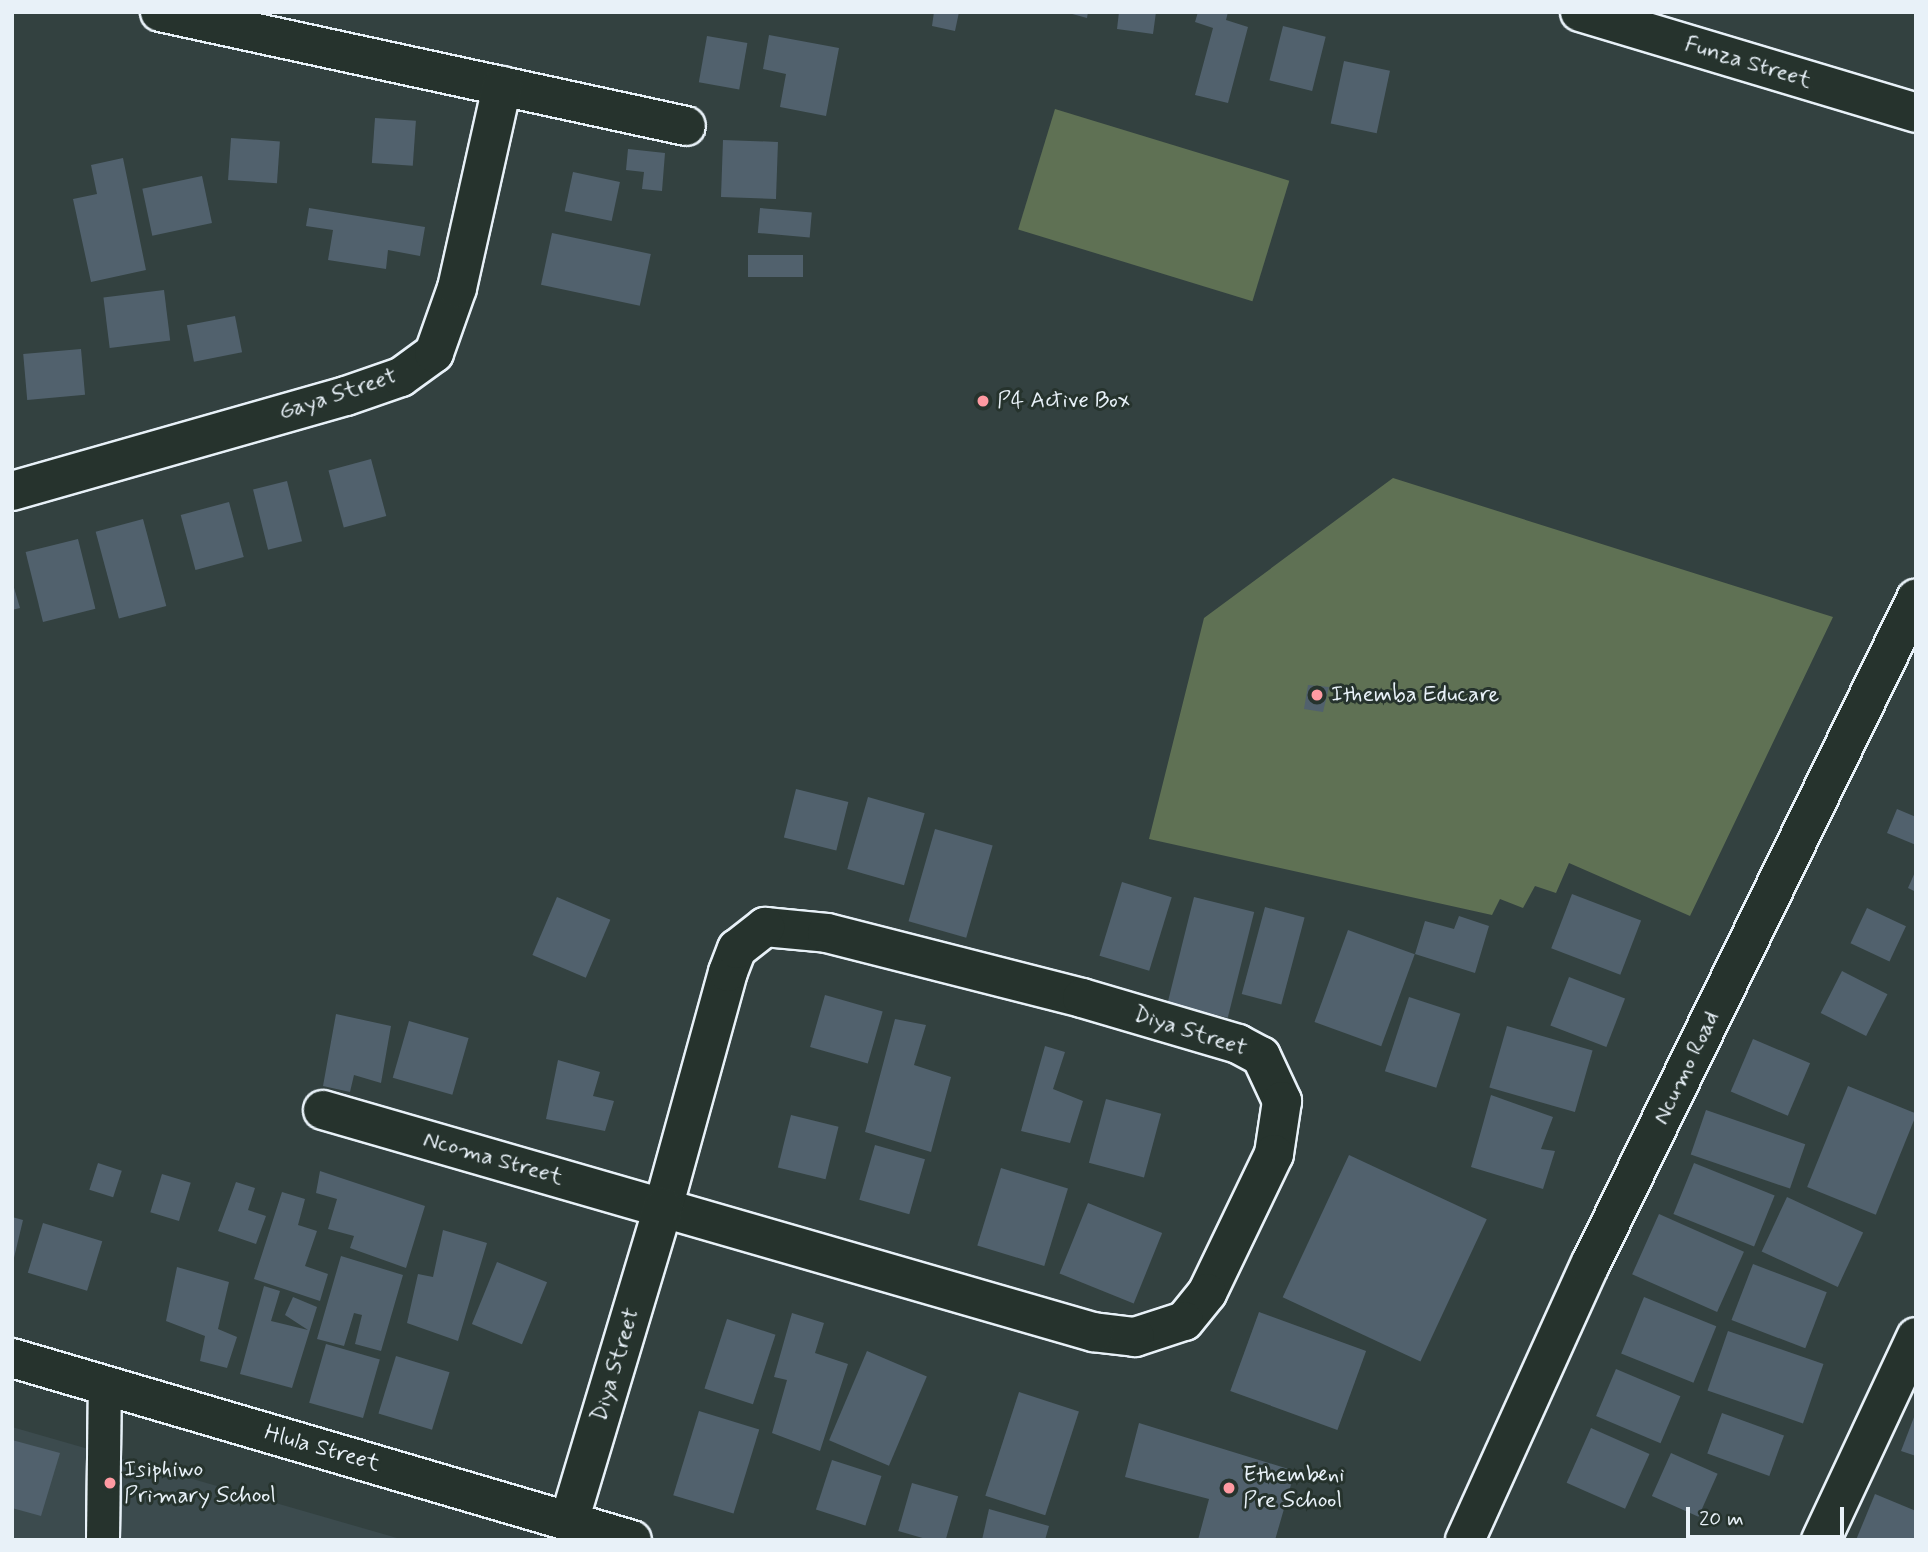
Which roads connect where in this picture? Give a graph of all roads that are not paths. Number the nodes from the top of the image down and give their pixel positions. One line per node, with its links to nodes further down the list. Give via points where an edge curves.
1 (160, 12): 3 (street)
2 (1580, 12): 4 (street, Funza Street)
3 (502, 86): 5 (street); 6 (street, Gaya Street, via 457,288 434,353 401,377 346,396)
4 (1916, 113)
5 (686, 126)
6 (12, 491)
7 (1916, 599): 16 (street, Ncumo Road, via 1590,1265)
8 (323, 1110): 9 (street, Ncoma Street)
9 (663, 1209): 9 (street, Diya Street, via 1093,1332 1162,1333 1184,1321 1207,1293 1274,1154 1283,1101 1261,1056 1238,1044 827,933 765,927 737,949 727,972); 13 (street, Diya Street)
10 (1916, 1337): 17 (street)
11 (12, 1359): 12 (street, Hlula Street)
12 (105, 1385): 13 (street, Hlula Street); 14 (lane)
13 (569, 1522): 15 (street, Hlula Street)
14 (103, 1540)
15 (632, 1540)
16 (1465, 1540)
17 (1821, 1540)

